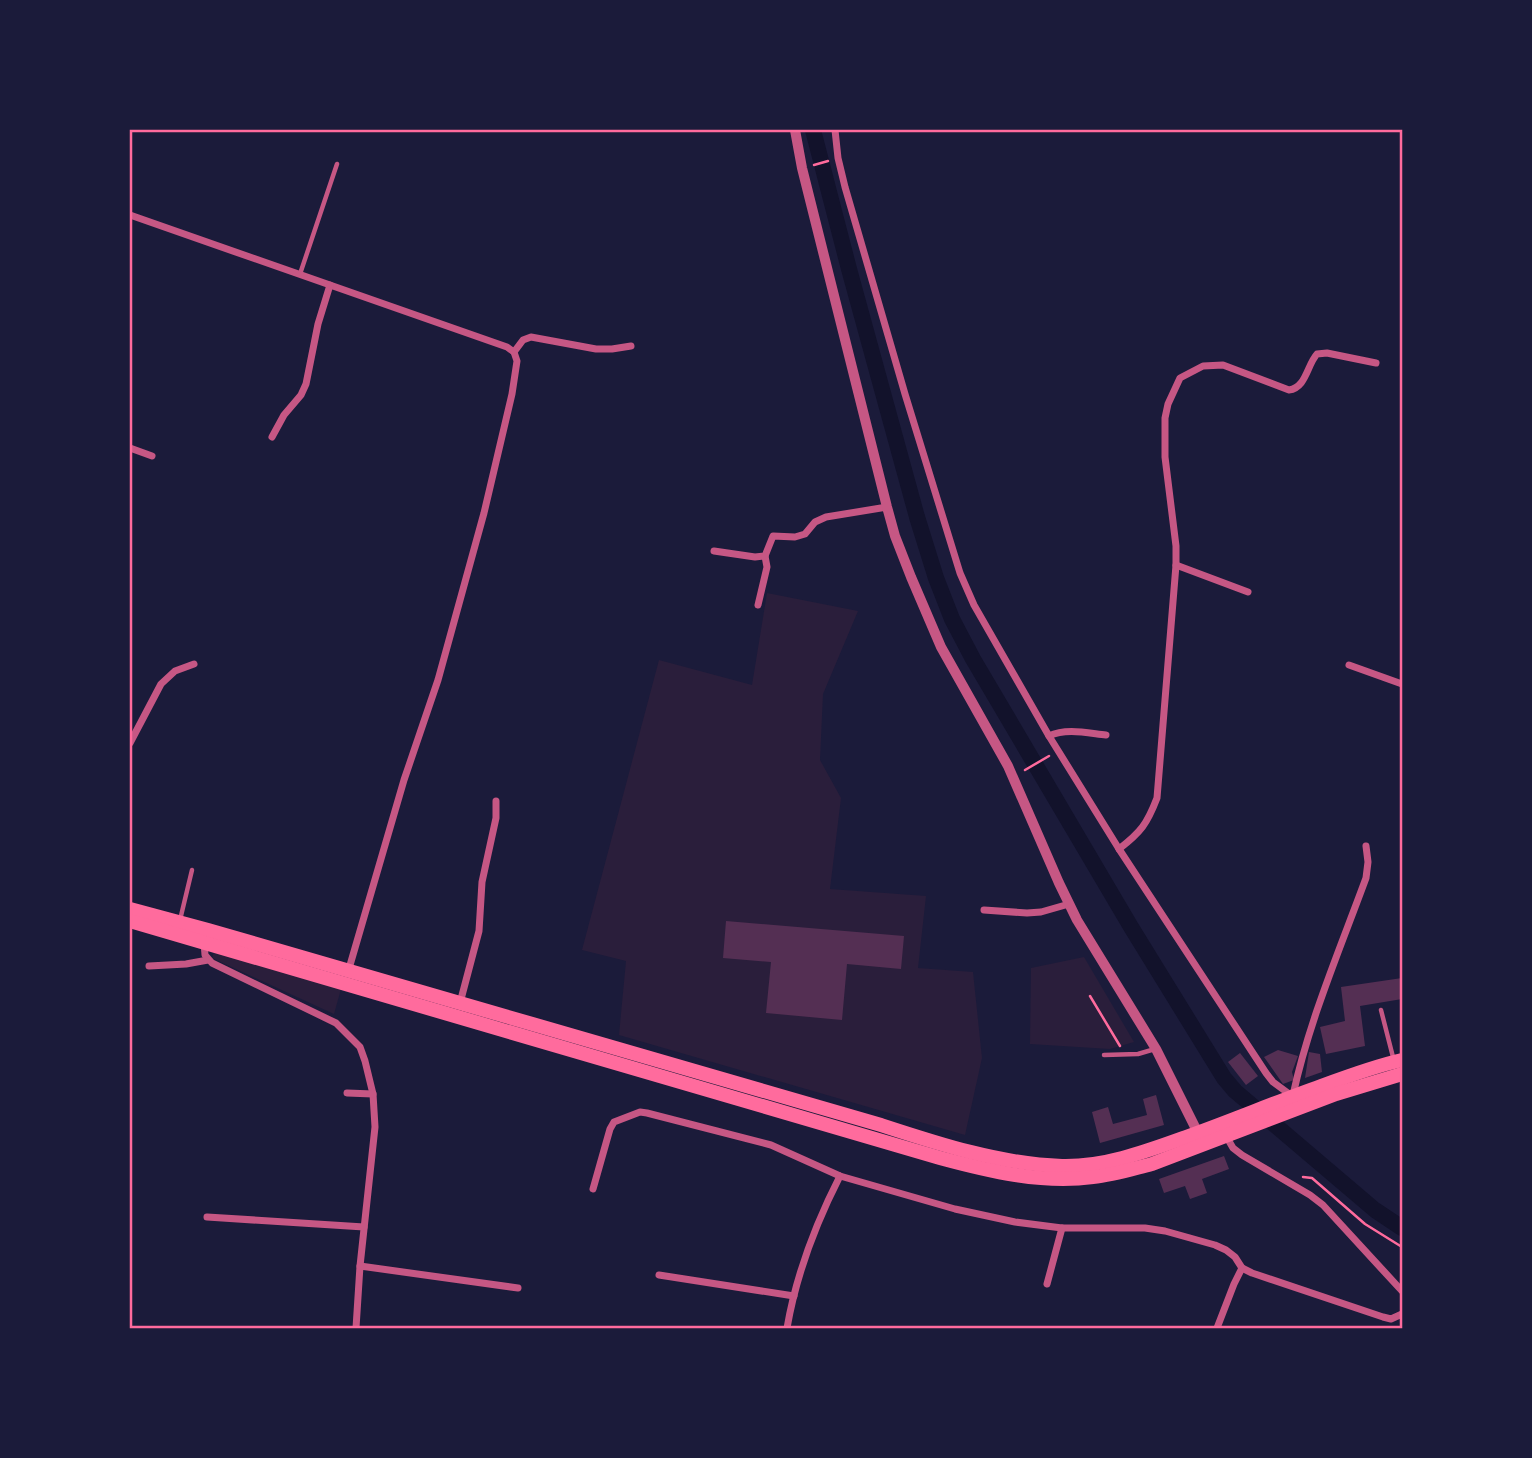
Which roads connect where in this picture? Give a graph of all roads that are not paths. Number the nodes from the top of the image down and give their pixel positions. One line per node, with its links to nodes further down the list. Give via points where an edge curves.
1 (795, 130): 13 (street)
2 (835, 130): 23 (street, via 838,158 960,573)
3 (337, 164): 5 (lane)
4 (130, 215): 5 (street)
5 (300, 274): 6 (street)
6 (330, 285): 8 (street); 10 (street, via 306,384)
7 (631, 346): 8 (street, via 596,349 531,337)
8 (514, 352): 37 (street, via 512,394 484,513)
9 (1376, 363): 16 (street, via 1317,354 1301,385 1289,390 1223,365 1203,366 1180,378 1165,418)
10 (272, 437)
11 (130, 448): 12 (street)
12 (152, 456)
13 (887, 507): 15 (street, via 826,517 795,537 773,536); 29 (street, via 941,647 1008,766)
14 (714, 551): 15 (street)
15 (765, 556): 18 (street, via 767,567)
16 (1176, 565): 17 (street); 27 (street, via 1157,798 1149,819)
17 (1248, 592)
18 (758, 605)
19 (194, 664): 24 (street, via 174,671 161,684)
20 (1349, 665): 21 (street)
21 (1402, 684)
22 (1106, 735): 23 (street, via 1058,732)
23 (1049, 736): 27 (street)
24 (130, 743)
25 (496, 801): 38 (street, via 482,881 479,931)
26 (1366, 846): 45 (street, via 1366,878 1313,1026)
27 (1119, 849): 45 (street, via 1262,1067)
28 (192, 870): 33 (lane)
29 (1069, 904): 31 (street, via 1027,913); 40 (street)
30 (130, 909): 33 (main road)
31 (984, 910)
32 (130, 922): 34 (main road)
33 (180, 922): 34 (main road)
34 (206, 936): 35 (street); 37 (main road)
35 (208, 960): 36 (street); 44 (street, via 336,1023 360,1047)
36 (149, 966)
37 (347, 977): 38 (main road); 47 (main road, via 970,1166 1038,1177 1091,1178 1152,1164)
38 (460, 1003): 47 (main road, via 944,1145 1009,1159 1063,1166 1094,1164)
39 (1381, 1010): 42 (lane)
40 (1156, 1049): 41 (lane); 47 (street)
41 (1104, 1055)
42 (1400, 1066): 45 (main road, via 1336,1094)
43 (347, 1093): 44 (street)
44 (373, 1094): 51 (street, via 375,1127)
45 (1292, 1104): 46 (main road)
46 (1230, 1130): 47 (main road); 58 (street, via 1233,1148 1323,1205)
47 (1204, 1135)
48 (840, 1176): 49 (street, via 771,1145 640,1112 614,1122); 52 (street, via 955,1209); 59 (street)
49 (593, 1189)
50 (206, 1217): 51 (street)
51 (364, 1227): 53 (street)
52 (1062, 1227): 54 (street, via 1165,1231 1226,1250); 56 (street)
53 (360, 1266): 57 (street); 61 (street)
54 (1242, 1268): 60 (street, via 1383,1317); 63 (street)
55 (659, 1275): 59 (street)
56 (1046, 1284)
57 (517, 1288)
58 (1402, 1291)
59 (794, 1296): 62 (street)
60 (1402, 1314)
61 (356, 1328)
62 (787, 1328)
63 (1217, 1328)

